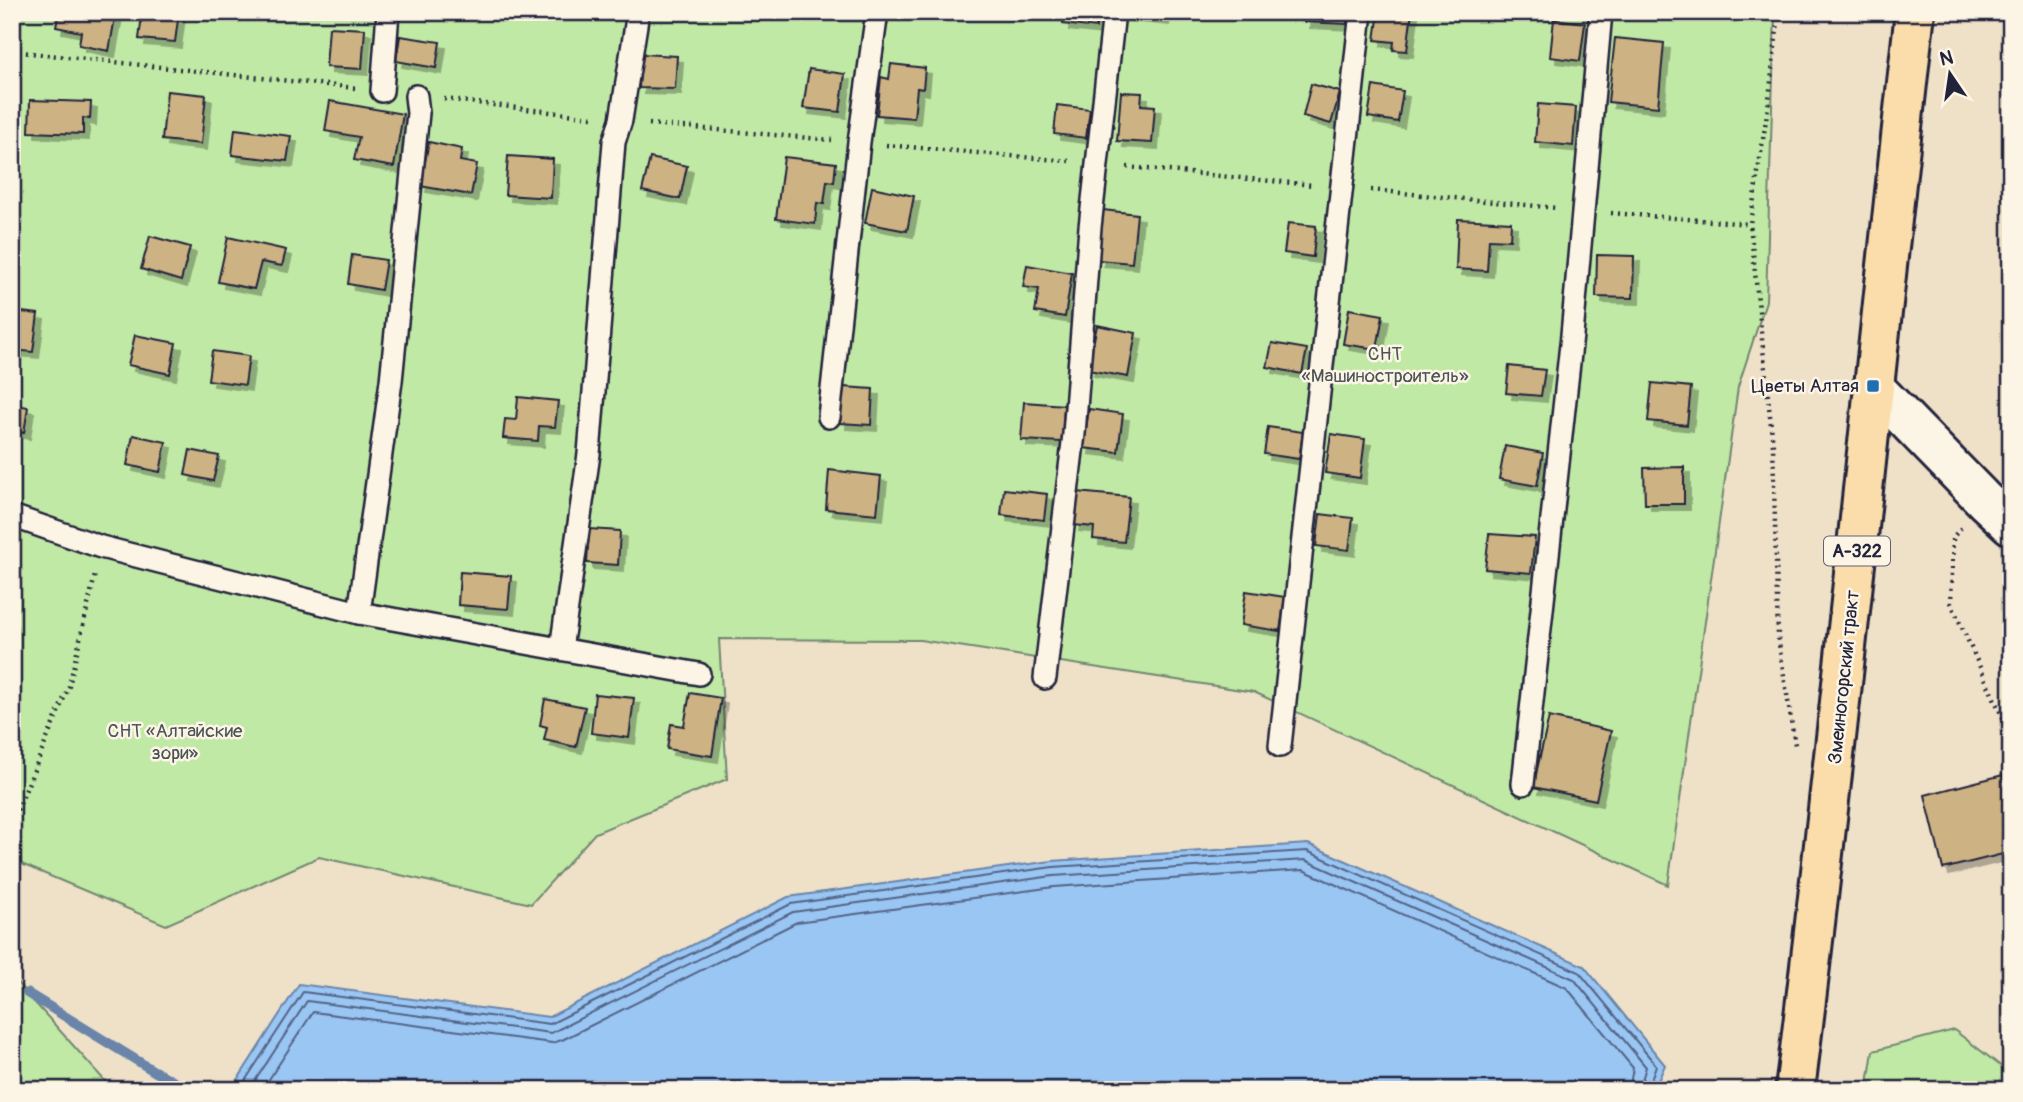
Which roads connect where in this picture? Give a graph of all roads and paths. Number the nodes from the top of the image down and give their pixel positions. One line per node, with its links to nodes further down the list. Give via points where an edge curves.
1 (388, 12): 9 (lane)
2 (638, 12): 17 (lane, via 614,142 589,454)
3 (877, 12): 12 (lane)
4 (1114, 12): 19 (lane, via 1090,226 1074,434)
5 (1361, 12): 21 (lane)
6 (1601, 12): 23 (lane, via 1572,335)
7 (1779, 12): 22 (path, via 1750,224 1773,445 1778,638)
8 (1915, 12): 11 (highway, Змеиногорский тракт / А-322)
9 (382, 91)
10 (416, 96): 16 (lane, via 391,382)
11 (1873, 386): 13 (street); 25 (highway, Змеиногорский тракт / А-322, via 1821,885)
12 (829, 417)
13 (1998, 513): 20 (path, via 1953,537 1951,603)
14 (12, 516): 15 (lane)
15 (102, 547): 16 (lane); 24 (path, via 69,686)
16 (359, 612): 17 (lane)
17 (561, 649): 18 (lane)
18 (699, 674)
19 (1045, 678)
20 (2011, 736)
21 (1280, 746)
22 (1796, 748)
23 (1523, 784)
24 (12, 823)
25 (1794, 1089)

